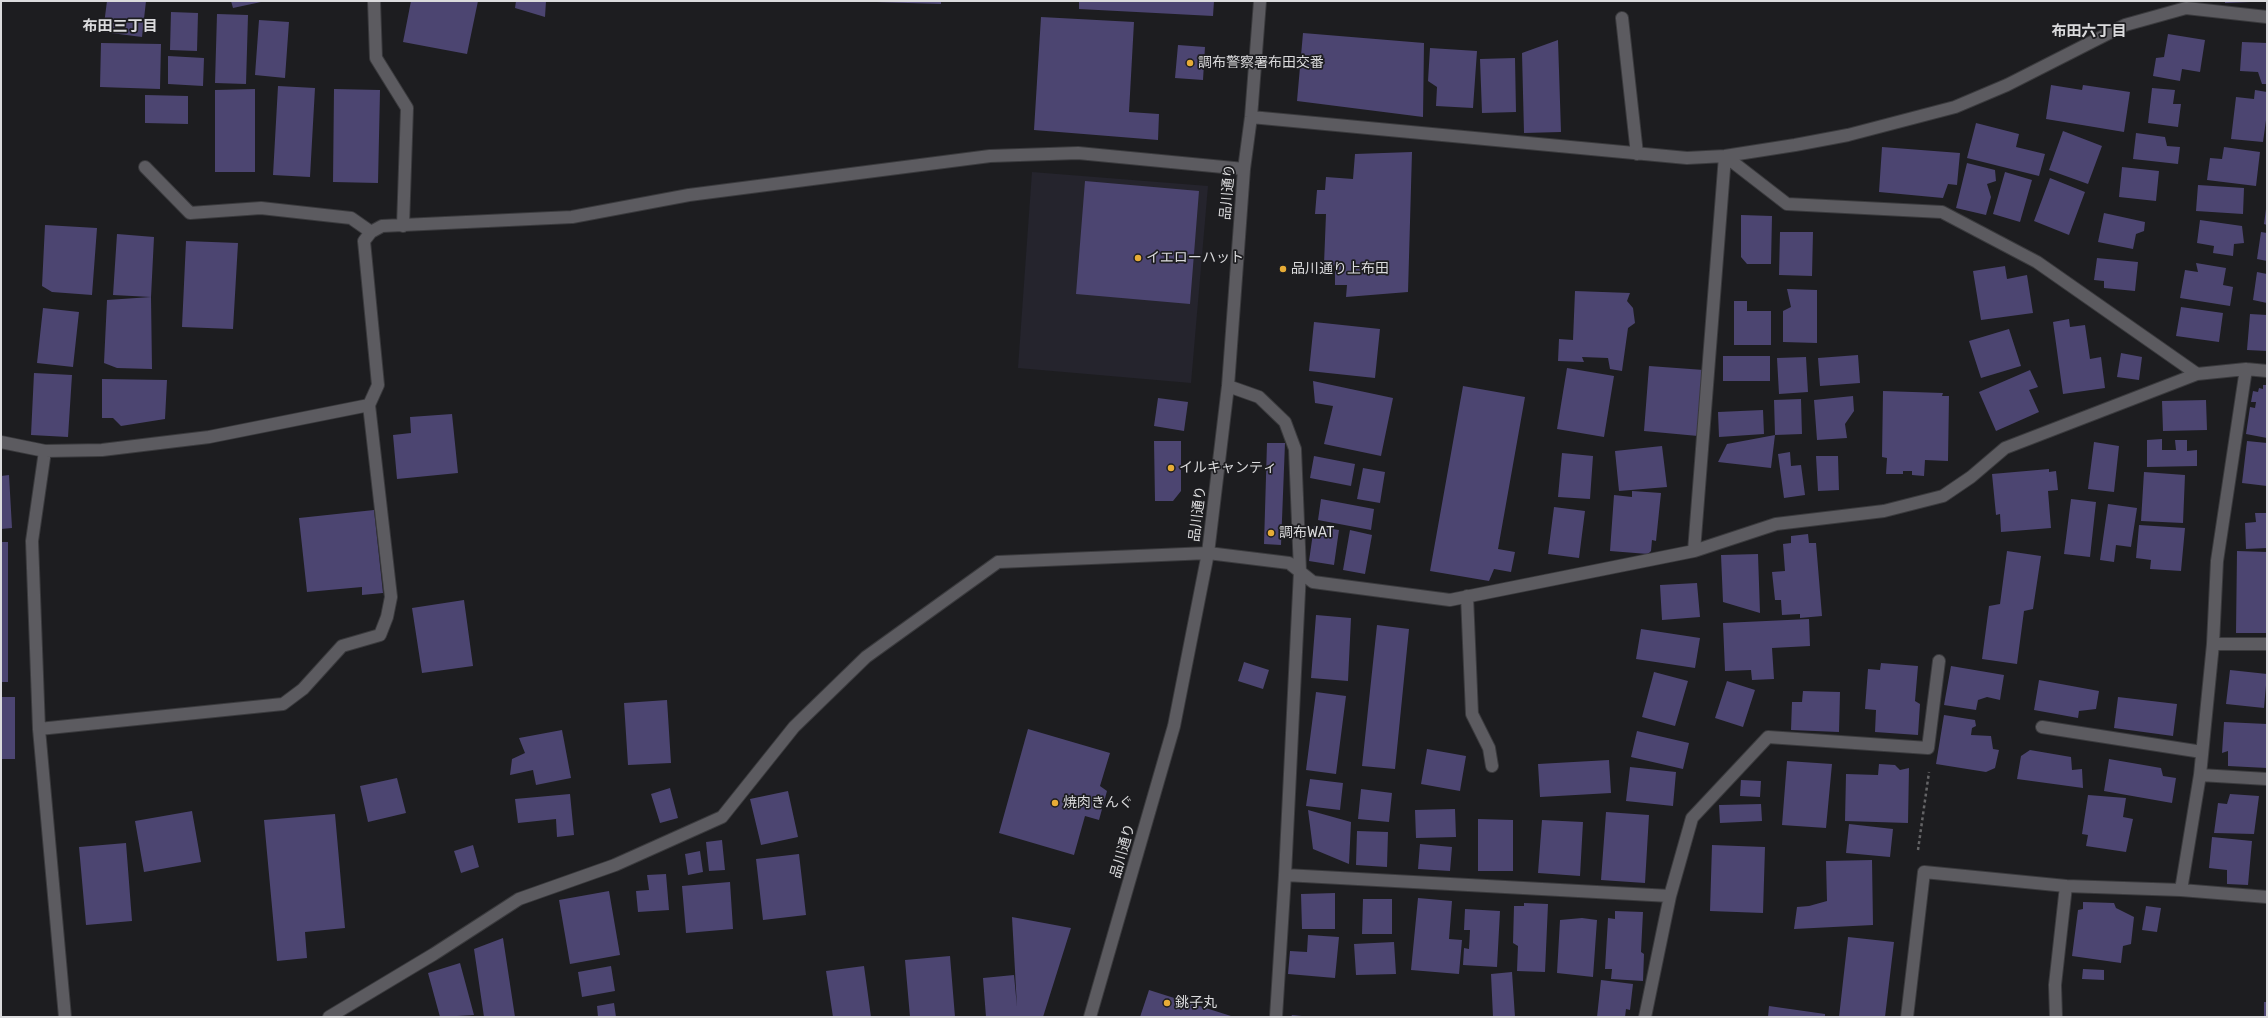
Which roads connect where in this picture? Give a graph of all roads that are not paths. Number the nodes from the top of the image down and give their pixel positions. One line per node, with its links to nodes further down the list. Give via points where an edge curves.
1 (374, 1): 11 (street, via 376,58 407,108)
2 (1260, 1): 6 (street, 品川通り)
3 (2185, 5): 4 (street); 8 (street, via 2125,26 2007,85 1955,107 1848,135)
4 (2267, 17)
5 (1622, 18): 7 (street)
6 (1251, 117): 7 (street); 10 (street, 品川通り)
7 (1637, 154): 8 (street, via 1687,158)
8 (1725, 156): 15 (street, via 1787,204 1942,212 2037,262); 20 (street)
9 (145, 167): 12 (street, via 190,212 261,208 351,218)
10 (1244, 169): 11 (street, via 1078,153 990,156 689,195 572,217); 16 (street, 品川通り)
11 (403, 226): 12 (street, via 382,226)
12 (371, 232): 17 (street, via 364,241 378,385)
13 (2246, 369): 14 (street); 15 (street); 24 (street, via 2218,561)
14 (2267, 371)
15 (2197, 374): 20 (street, via 2005,448 1971,477 1943,496 1884,511 1776,524)
16 (1228, 386): 21 (street, 品川通り); 22 (street, via 1259,397 1285,422 1294,449)
17 (369, 405): 19 (street, via 209,437 102,450); 28 (street, via 391,597 380,636 342,646 303,688 283,704)
18 (1, 442): 19 (street)
19 (45, 451): 28 (street, via 32,541)
20 (1694, 551): 23 (street)
21 (1208, 553): 22 (street, via 1289,563); 39 (street, via 998,562 866,657 794,727 722,817 615,865 519,898 434,954); 40 (street, 品川通り, via 1174,726)
22 (1300, 571): 23 (street, via 1313,582 1450,600); 33 (street)
23 (1467, 596): 30 (street, via 1472,714 1489,748)
24 (2213, 644): 25 (street); 29 (street)
25 (2267, 644)
26 (1939, 661): 36 (street, via 1928,748 1768,737 1692,818)
27 (2042, 727): 29 (street)
28 (40, 729): 38 (street)
29 (2202, 752): 31 (street)
30 (1492, 766)
31 (2200, 775): 32 (street); 35 (street)
32 (2267, 779)
33 (1285, 875): 36 (street); 41 (street)
34 (2066, 886): 35 (street); 43 (street, via 1924,872); 44 (street, via 2055,985)
35 (2181, 890): 37 (street)
36 (1670, 896): 42 (street)
37 (2267, 897)
38 (65, 1017)
39 (329, 1017)
40 (1090, 1017)
41 (1276, 1017)
42 (1645, 1017)
43 (1906, 1017)
44 (2056, 1017)

